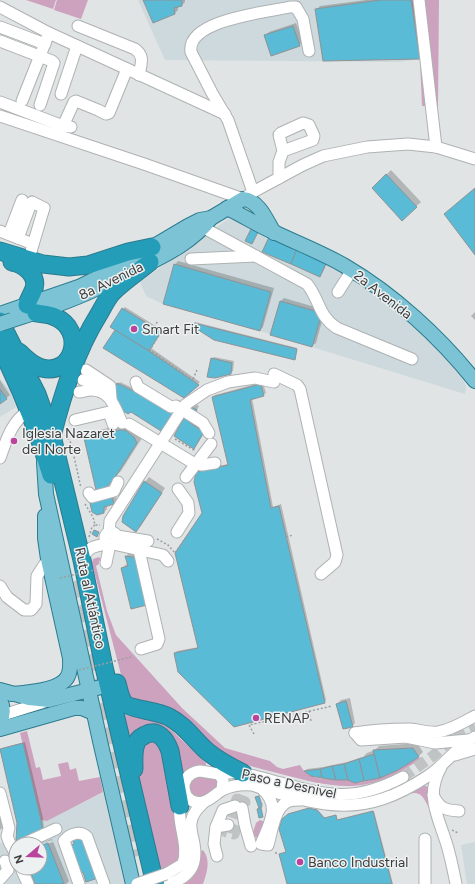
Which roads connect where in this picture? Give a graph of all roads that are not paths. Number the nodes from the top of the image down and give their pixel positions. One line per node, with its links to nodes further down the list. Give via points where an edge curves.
1 (419, 0): 18 (street)
2 (0, 7): 5 (street)
3 (0, 26): 5 (street)
4 (78, 26): 11 (street, via 140,53 142,58)
5 (47, 39): 7 (street); 9 (street)
6 (0, 41): 9 (street)
7 (77, 46): 10 (street); 12 (street)
8 (309, 51): 16 (street, via 302,19 296,7 220,21 200,32 192,43 191,52)
9 (40, 56): 13 (street); 15 (street, via 54,63)
10 (127, 69): 11 (street); 14 (street, via 109,113 76,101 67,126)
11 (139, 75): 16 (street)
12 (61, 94)
13 (22, 101)
14 (0, 102)
15 (40, 105)
16 (225, 114): 22 (street, via 232,130)
17 (0, 116): 22 (street)
18 (436, 147): 20 (street, 8a Avenida); 21 (street, 8a Avenida, via 408,144 367,147 335,153 323,156)
19 (283, 151): 21 (street, via 279,162)
20 (475, 159)
21 (279, 178): 22 (street, 8a Avenida)
22 (248, 196): 24 (main road, 8a Avenida); 26 (main road)
23 (22, 200): 27 (street)
24 (227, 208): 25 (main road, 8a Avenida); 26 (main road, 2a Avenida)
25 (208, 223): 30 (main road, 8a Avenida, via 184,243); 31 (street)
26 (274, 233): 34 (main road, 2a Avenida)
27 (9, 234): 29 (street); 29 (street, via 32,202 44,209)
28 (0, 251): 29 (highway)
29 (31, 252): 30 (highway, via 53,266 76,267 101,262 128,252)
30 (151, 254): 36 (main road, 8a Avenida, via 85,295); 51 (highway, via 124,282 117,296 91,327 66,385)
31 (256, 256): 32 (street); 39 (street, via 307,284 329,323)
32 (191, 259)
33 (0, 262): 36 (highway, via 16,263 31,272 35,286)
34 (352, 270): 35 (street); 42 (main road, 2a Avenida, via 410,314 446,348)
35 (338, 292)
36 (31, 309): 37 (main road, 8a Avenida); 38 (highway, via 54,316 69,328 74,342 70,357 59,366 42,368)
37 (4, 318): 38 (highway, Ruta al Atlántico)
38 (7, 347): 43 (highway, Ruta al Atlántico); 51 (highway, Ruta al Atlántico, via 37,394)
39 (412, 359)
40 (0, 365): 43 (highway)
41 (84, 375): 46 (street, via 108,390)
42 (475, 381)
43 (17, 382): 48 (highway, Ruta al Atlántico)
44 (136, 382): 47 (street, via 138,387 171,407)
45 (79, 392): 46 (street, via 92,390)
46 (111, 399): 50 (street)
47 (180, 407): 52 (street); 56 (street, via 203,423 210,439); 70 (street, via 206,390 228,382 274,378 297,385 300,389 337,555 335,562)
48 (29, 411): 53 (highway, Ruta al Atlántico); 54 (street, via 21,416 9,434)
49 (75, 420): 50 (street, via 107,412)
50 (121, 424): 52 (street)
51 (52, 436): 67 (highway, Ruta al Atlántico)
52 (162, 443): 56 (street); 63 (street, via 114,517 116,522)
53 (43, 452): 61 (main road, Ruta al Atlántico); 71 (highway, Ruta al Atlántico, via 50,475)
54 (0, 458)
55 (215, 462): 56 (street)
56 (195, 464): 57 (street)
57 (186, 477)
58 (118, 482): 60 (street, via 104,491)
59 (178, 489): 62 (street, via 188,503 189,513)
60 (89, 493)
61 (46, 494): 66 (main road, via 45,538); 76 (main road, Ruta al Atlántico)
62 (177, 532)
63 (112, 539): 64 (street); 65 (street); 67 (street, via 99,545); 69 (street)
64 (148, 541)
65 (139, 550): 68 (street, via 162,555); 73 (street, via 159,639 157,644)
66 (48, 559): 72 (street, via 37,576 36,604 31,610 24,610 7,597); 77 (main road, via 71,668 64,682 55,686 37,692)
67 (88, 559): 74 (highway, Ruta al Atlántico)
68 (168, 561)
69 (106, 563)
70 (321, 574)
71 (67, 580)
72 (0, 586)
73 (136, 654)
74 (104, 667): 75 (highway, Ruta al Atlántico); 84 (highway, via 116,679 124,703 169,717)
75 (109, 685): 76 (main road); 94 (highway, Ruta al Atlántico)
76 (89, 690): 78 (main road); 79 (main road, Ruta al Atlántico)
77 (4, 695): 78 (main road); 81 (main road)
78 (50, 700): 81 (street)
79 (94, 713): 82 (main road, via 74,708); 112 (main road, Ruta al Atlántico)
80 (475, 716): 83 (street, via 438,732 387,729 358,736 406,737 435,743)
81 (1, 717)
82 (0, 728)
83 (473, 742): 85 (street, Paso a Desnivel)
84 (208, 752): 86 (highway); 87 (highway)
85 (442, 765): 93 (street, via 436,777); 95 (street, Paso a Desnivel, via 398,793 373,802 336,806)
86 (243, 773): 87 (street, Paso a Desnivel); 88 (street, Paso a Desnivel, via 322,794 343,795 371,792)
87 (219, 774): 90 (street, via 223,780); 91 (street, via 200,771 193,773 187,776)
88 (403, 778)
89 (260, 788): 90 (street, Paso a Desnivel, via 243,784); 95 (street, Paso a Desnivel); 95 (street, via 273,803 268,828 261,844 268,845 281,807 289,802)
90 (222, 790): 96 (street)
91 (181, 792): 94 (highway, via 167,742 154,733 147,734 136,744); 96 (street, via 191,800); 109 (street, via 185,856 183,864)
92 (0, 793): 101 (street, via 8,828)
93 (433, 795): 97 (street, via 445,810); 116 (street)
94 (135, 799): 109 (highway, Ruta al Atlántico)
95 (301, 800)
96 (204, 802): 109 (street, via 196,810 191,822 194,864 184,877)
97 (460, 811)
98 (228, 825): 99 (street)
99 (216, 827): 104 (street, via 223,810 239,807); 106 (street)
100 (54, 834): 102 (street)
101 (3, 837)
102 (48, 837)
103 (425, 838): 115 (street)
104 (251, 846)
105 (138, 856): 114 (highway)
106 (216, 856)
107 (3, 862): 108 (street, via 8,870)
108 (0, 879)
109 (165, 881): 113 (street, bridge)
110 (79, 884): 111 (street, via 64,841 73,834 83,833)
111 (104, 884)
112 (134, 884)
113 (137, 884)
114 (145, 884)
115 (425, 884)
116 (456, 884)

